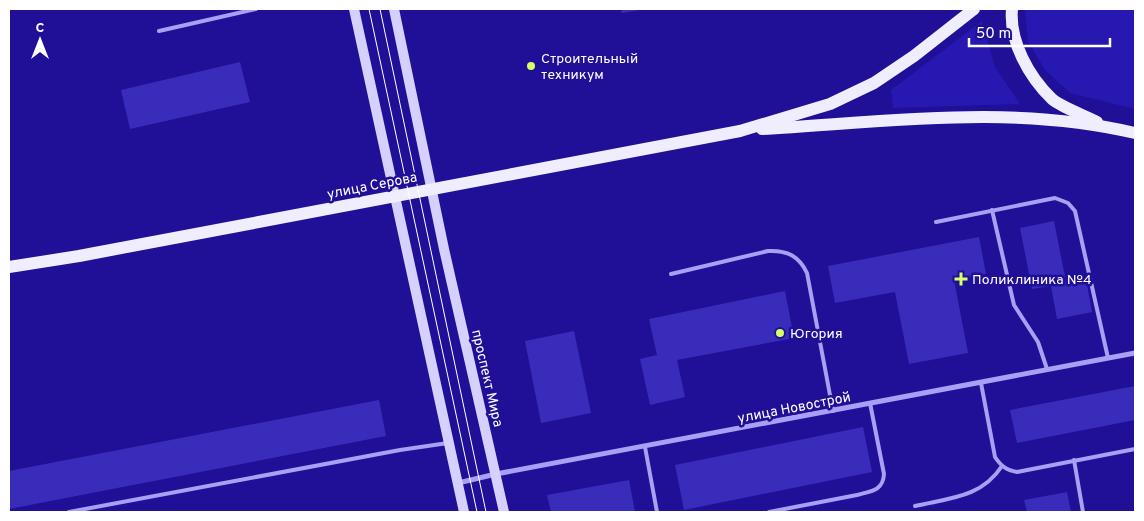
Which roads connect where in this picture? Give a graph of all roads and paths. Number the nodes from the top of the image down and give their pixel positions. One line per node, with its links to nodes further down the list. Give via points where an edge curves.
1 (256, 9): 6 (lane)
2 (354, 9): 20 (main road)
3 (394, 9): 25 (main road, проспект Мира, via 444,249)
4 (974, 9): 8 (main road, via 874,83 830,104)
5 (1012, 9): 7 (main road, via 1011,20 1028,70 1053,100)
6 (159, 31)
7 (1104, 126): 8 (main road, via 1012,117 962,116); 9 (main road)
8 (740, 130): 12 (main road, улица Серова)
9 (1135, 133)
10 (992, 210): 11 (lane); 15 (lane, via 1055,198 1072,206); 16 (lane, via 1014,305 1038,342)
11 (936, 222)
12 (9, 267)
13 (671, 274): 19 (lane, via 768,251 777,250 795,257 807,273)
14 (1135, 353): 15 (street, улица Новострой)
15 (1108, 358): 16 (street, улица Новострой)
16 (1047, 370): 17 (street, улица Новострой)
17 (981, 383): 18 (street, улица Новострой); 24 (lane, via 995,457)
18 (870, 403): 19 (street, улица Новострой); 27 (lane, via 884,482 871,491)
19 (833, 410): 21 (street, улица Новострой)
20 (449, 443): 26 (main road); 29 (lane)
21 (645, 447): 25 (street, улица Новострой); 32 (lane)
22 (1135, 449): 23 (lane)
23 (1074, 460): 24 (lane, via 1017,472); 35 (lane)
24 (1002, 466): 28 (lane, via 984,487)
25 (496, 474): 26 (street, улица Новострой); 31 (main road, проспект Мира)
26 (458, 483): 30 (main road)
27 (805, 505): 33 (lane); 34 (lane)
28 (915, 506)
29 (69, 512)
30 (464, 512)
31 (504, 512)
32 (657, 512)
33 (769, 512)
34 (807, 512)
35 (1083, 512)

